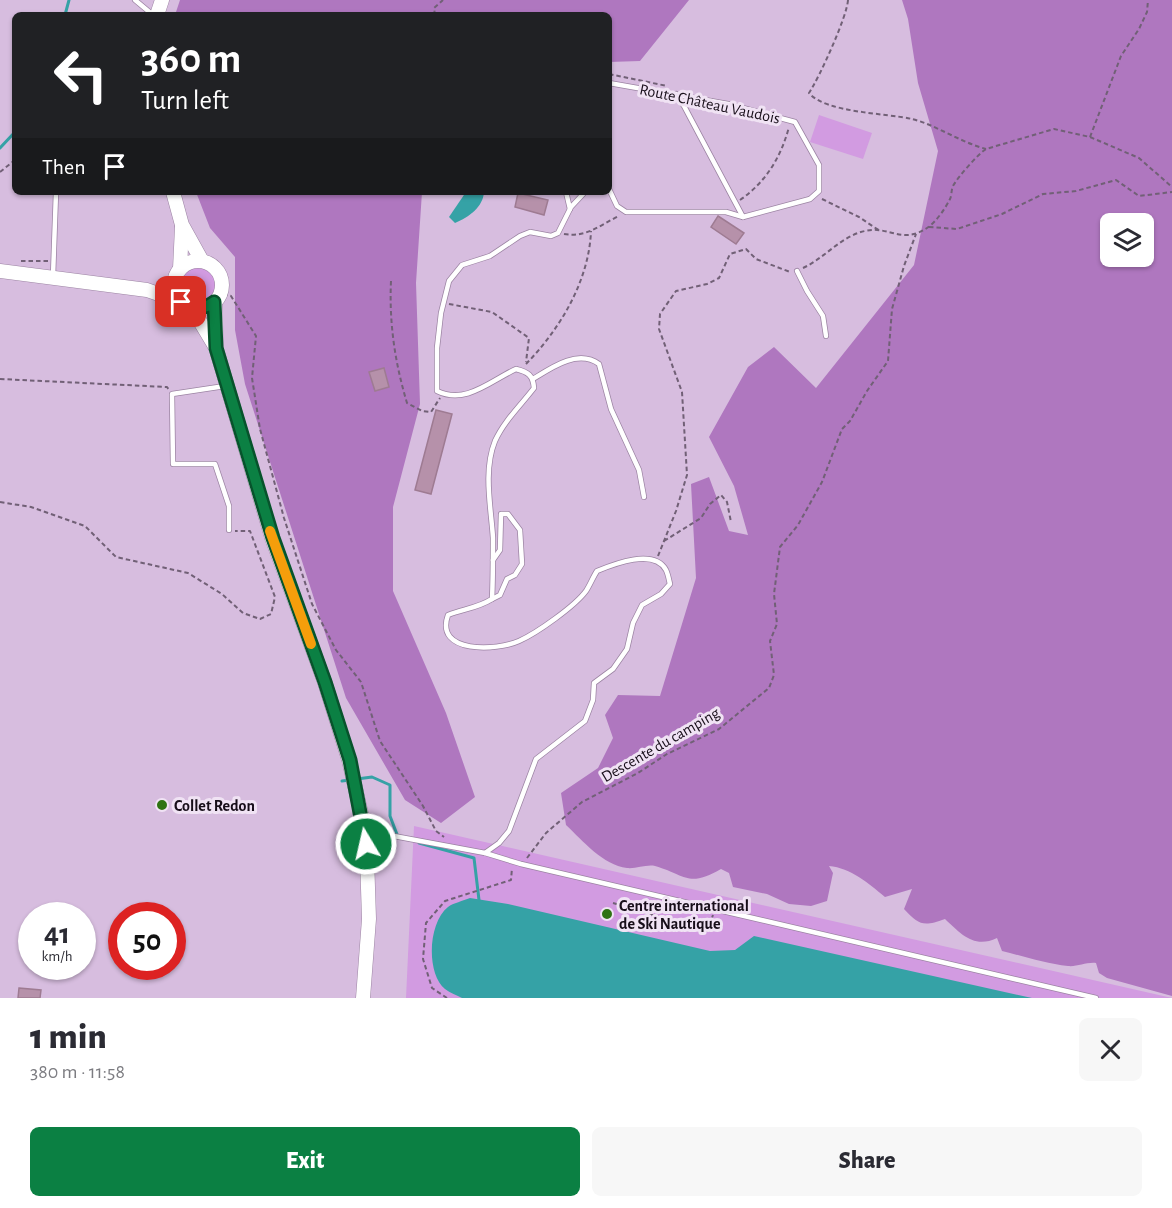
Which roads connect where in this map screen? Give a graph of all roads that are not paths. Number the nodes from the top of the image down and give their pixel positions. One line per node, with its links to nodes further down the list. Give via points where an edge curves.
1 (135, 0): 2 (lane)
2 (151, 12)
3 (612, 83): 4 (lane, Route Château Vaudois)
4 (676, 94): 11 (lane); 11 (lane, Route Château Vaudois, via 790,120 803,134 819,165 819,190 810,199)
5 (56, 195): 17 (lane)
6 (174, 195): 12 (main road)
7 (567, 195): 10 (lane)
8 (582, 195): 10 (lane)
9 (612, 195): 11 (lane, via 617,206 626,212 726,212)
10 (570, 209): 23 (lane, via 558,233 551,236 530,232 490,256 462,265 449,281 444,303 437,348 437,391 463,396 516,369)
11 (743, 217)
12 (182, 225): 13 (main road); 16 (main road)
13 (202, 261): 16 (main road, via 191,262); 19 (main road, via 219,272 222,282)
14 (0, 271): 17 (main road)
15 (797, 271): 21 (lane, via 824,316)
16 (178, 273): 18 (main road); 20 (main road, via 174,287)
17 (53, 276): 18 (main road)
18 (147, 290): 20 (main road)
19 (217, 298): 20 (main road, via 204,308); 22 (main road)
20 (187, 305): 22 (main road)
21 (826, 336)
22 (216, 348): 24 (main road)
23 (533, 379): 25 (lane, via 555,365 579,358 590,358 599,364 610,409 639,470); 27 (lane, via 534,388 495,442 488,505)
24 (226, 386): 26 (lane, via 172,394 173,464 215,464 228,506); 29 (main road, via 273,538 350,760)
25 (644, 497)
26 (229, 530)
27 (493, 560): 28 (lane); 28 (lane, via 500,550 501,514 508,514 520,530 522,564 507,579 500,595)
28 (492, 599): 30 (lane, via 479,607 448,615 446,634 453,642 477,647 519,641 585,592 597,571 634,559 656,561 666,568 670,584 642,605 627,649 613,669 594,682 593,700 585,721 536,759 509,831)
29 (365, 831): 30 (lane); 31 (main road, via 369,919)
30 (485, 853): 32 (lane)
31 (363, 998)
32 (1096, 998)

